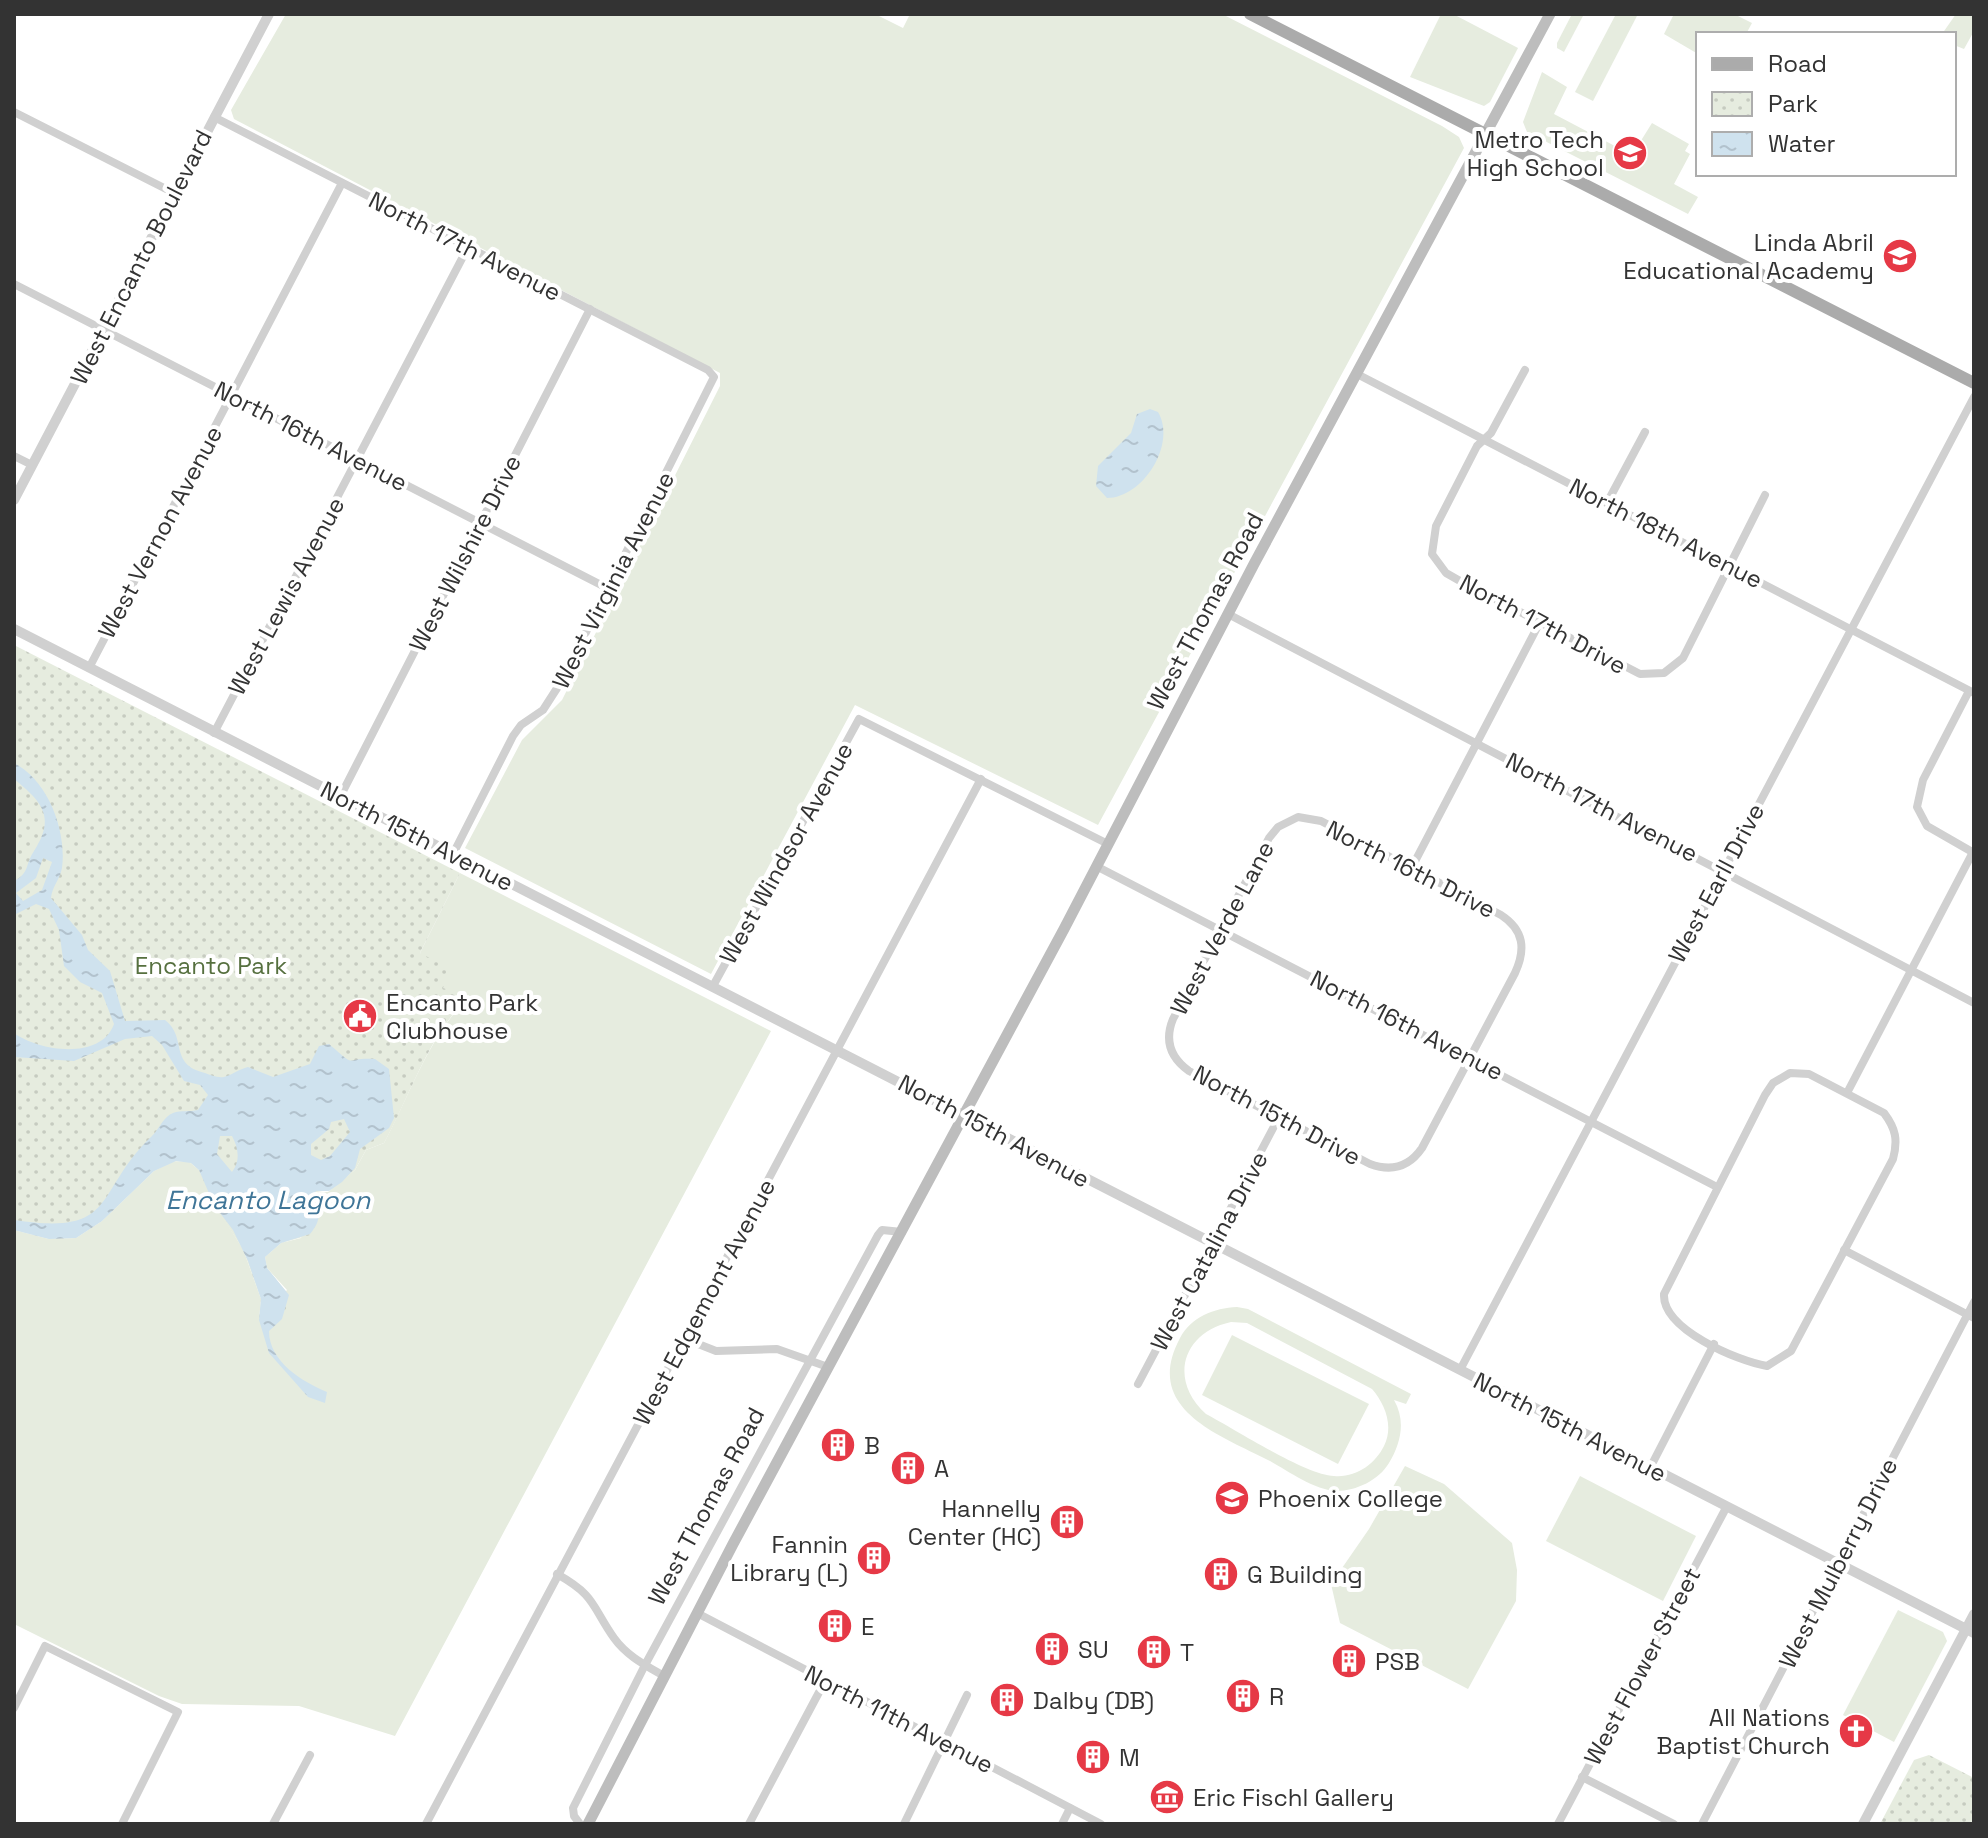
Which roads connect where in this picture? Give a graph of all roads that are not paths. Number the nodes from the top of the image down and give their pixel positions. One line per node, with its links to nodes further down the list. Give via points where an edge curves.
1 (269, 14): 5 (street, West Encanto Boulevard)
2 (1250, 14): 6 (main road)
3 (1550, 14): 6 (main road, West Thomas Road)
4 (14, 112): 8 (street)
5 (214, 117): 7 (street, North 17th Avenue); 8 (street, West Encanto Boulevard)
6 (1488, 134): 14 (main road, West Thomas Road); 16 (main road)
7 (342, 183): 9 (street, North 17th Avenue); 17 (street, West Vernon Avenue)
8 (174, 193): 12 (street, West Encanto Boulevard)
9 (468, 247): 11 (street, North 17th Avenue); 22 (street, West Lewis Avenue)
10 (14, 284): 12 (street, North 16th Avenue)
11 (590, 309): 15 (street, North 17th Avenue); 27 (street, West Wilshire Drive)
12 (104, 330): 17 (street, North 16th Avenue); 23 (street, West Encanto Boulevard)
13 (1525, 370): 20 (street)
14 (1357, 374): 20 (street, North 18th Avenue); 30 (main road, West Thomas Road)
15 (714, 377): 29 (street, West Virginia Avenue)
16 (1974, 383)
17 (232, 395): 22 (street, North 16th Avenue); 34 (street, West Vernon Avenue)
18 (1974, 397): 33 (street, West Earll Drive)
19 (1645, 432): 26 (street)
20 (1484, 439): 26 (street, North 18th Avenue); 31 (street, North 17th Drive, via 1436,526 1432,554 1446,573)
21 (14, 456): 23 (street)
22 (357, 460): 27 (street, North 16th Avenue); 36 (street, West Lewis Avenue)
23 (32, 465): 25 (street, West Encanto Boulevard)
24 (1765, 495): 28 (street)
25 (14, 500)
26 (1607, 503): 28 (street, North 18th Avenue)
27 (481, 523): 29 (street, North 16th Avenue); 39 (street, West Wilshire Drive)
28 (1729, 566): 31 (street, North 17th Drive, via 1683,658 1664,673 1640,674); 33 (street, North 18th Avenue)
29 (609, 589): 43 (street, West Virginia Avenue, via 551,699 513,736)
30 (1228, 614): 37 (street, North 17th Avenue); 41 (main road, West Thomas Road)
31 (1540, 622): 37 (street)
32 (14, 629): 34 (street, North 15th Avenue)
33 (1851, 629): 35 (street, North 18th Avenue); 46 (street, West Earll Drive)
34 (89, 668): 36 (street, North 15th Avenue)
35 (1972, 692): 42 (street, via 1923,780 1917,807 1927,826)
36 (214, 733): 39 (street, North 15th Avenue)
37 (1478, 743): 45 (street); 46 (street, North 17th Avenue)
38 (981, 779): 41 (street); 49 (street, West Windsor Avenue, via 859,719); 52 (street, West Edgemont Avenue)
39 (340, 797): 43 (street, North 15th Avenue)
40 (1288, 821): 45 (street, North 16th Drive, via 1314,818); 47 (street, West Verde Lane, via 1269,838)
41 (1108, 844): 44 (main road, West Thomas Road)
42 (1973, 852): 48 (street)
43 (452, 857): 49 (street, North 15th Avenue)
44 (1096, 866): 47 (street, North 16th Avenue); 55 (main road, West Thomas Road)
45 (1411, 869): 53 (street, North 16th Drive, via 1509,920 1522,942 1515,973)
46 (1722, 871): 48 (street, North 17th Avenue); 57 (street, West Earll Drive)
47 (1221, 929): 51 (street, West Verde Lane, via 1173,1019); 53 (street, North 16th Avenue)
48 (1911, 970): 50 (street, North 17th Avenue); 54 (street)
49 (713, 986): 52 (street, North 15th Avenue)
50 (1974, 1003)
51 (1169, 1043): 56 (street, North 15th Drive, via 1189,1071)
52 (838, 1050): 55 (street, North 15th Avenue); 64 (street, West Edgemont Avenue)
53 (1470, 1056): 56 (street, North 15th Drive, via 1422,1148 1398,1167 1370,1164); 57 (street, North 16th Avenue)
54 (1847, 1093): 58 (street, via 1809,1074 1782,1075 1765,1095); 61 (street, via 1884,1113 1896,1144)
55 (964, 1117): 59 (main road, West Thomas Road); 60 (street, North 15th Avenue)
56 (1279, 1117): 60 (street, West Catalina Drive)
57 (1591, 1120): 58 (street, North 16th Avenue); 68 (street, West Earll Drive)
58 (1717, 1187): 65 (street, via 1667,1282 1663,1306 1676,1324)
59 (902, 1232): 66 (street, West Thomas Road, via 882,1230 878,1235); 67 (main road, West Thomas Road)
60 (1213, 1243): 68 (street, North 15th Avenue); 69 (street, West Catalina Drive)
61 (1844, 1250): 63 (street); 65 (street, via 1791,1351 1780,1361 1767,1366 1750,1363)
62 (1974, 1302): 63 (street, West Mulberry Drive)
63 (1971, 1316): 72 (street, West Mulberry Drive)
64 (683, 1338): 66 (street, via 716,1351 777,1349); 73 (street, West Edgemont Avenue)
65 (1714, 1344): 70 (street)
66 (810, 1359): 67 (street); 77 (street, West Thomas Road)
67 (828, 1367): 74 (main road, West Thomas Road)
68 (1460, 1370): 70 (street, North 15th Avenue)
69 (1138, 1384)
70 (1650, 1468): 71 (street, North 15th Avenue)
71 (1726, 1508): 72 (street, North 15th Avenue); 84 (street, West Flower Street)
72 (1837, 1565): 76 (street, North 15th Avenue); 97 (street, West Mulberry Drive)
73 (557, 1574): 77 (street, via 581,1587 613,1636); 88 (street, West Edgemont Avenue)
74 (697, 1613): 78 (main road, West Thomas Road); 79 (street, North 11th Avenue)
75 (1974, 1614): 76 (street)
76 (1970, 1631): 98 (street)
77 (645, 1665): 78 (street); 89 (street, West Thomas Road, via 573,1808)
78 (664, 1676): 90 (main road, West Thomas Road)
79 (825, 1681): 82 (street, North 11th Avenue); 91 (street)
80 (967, 1695): 82 (street)
81 (14, 1708): 86 (street, via 45,1646 178,1712)
82 (946, 1743): 85 (street, North 11th Avenue); 92 (street)
83 (310, 1755): 87 (street)
84 (1582, 1777): 95 (street, West Flower Street); 96 (street)
85 (1070, 1808): 93 (street); 94 (street, North 11th Avenue)
86 (122, 1824)
87 (273, 1824)
88 (426, 1824)
89 (580, 1824)
90 (588, 1824)
91 (749, 1824)
92 (904, 1824)
93 (1062, 1824)
94 (1101, 1824)
95 (1558, 1824)
96 (1674, 1824)
97 (1702, 1824)
98 (1863, 1824)

